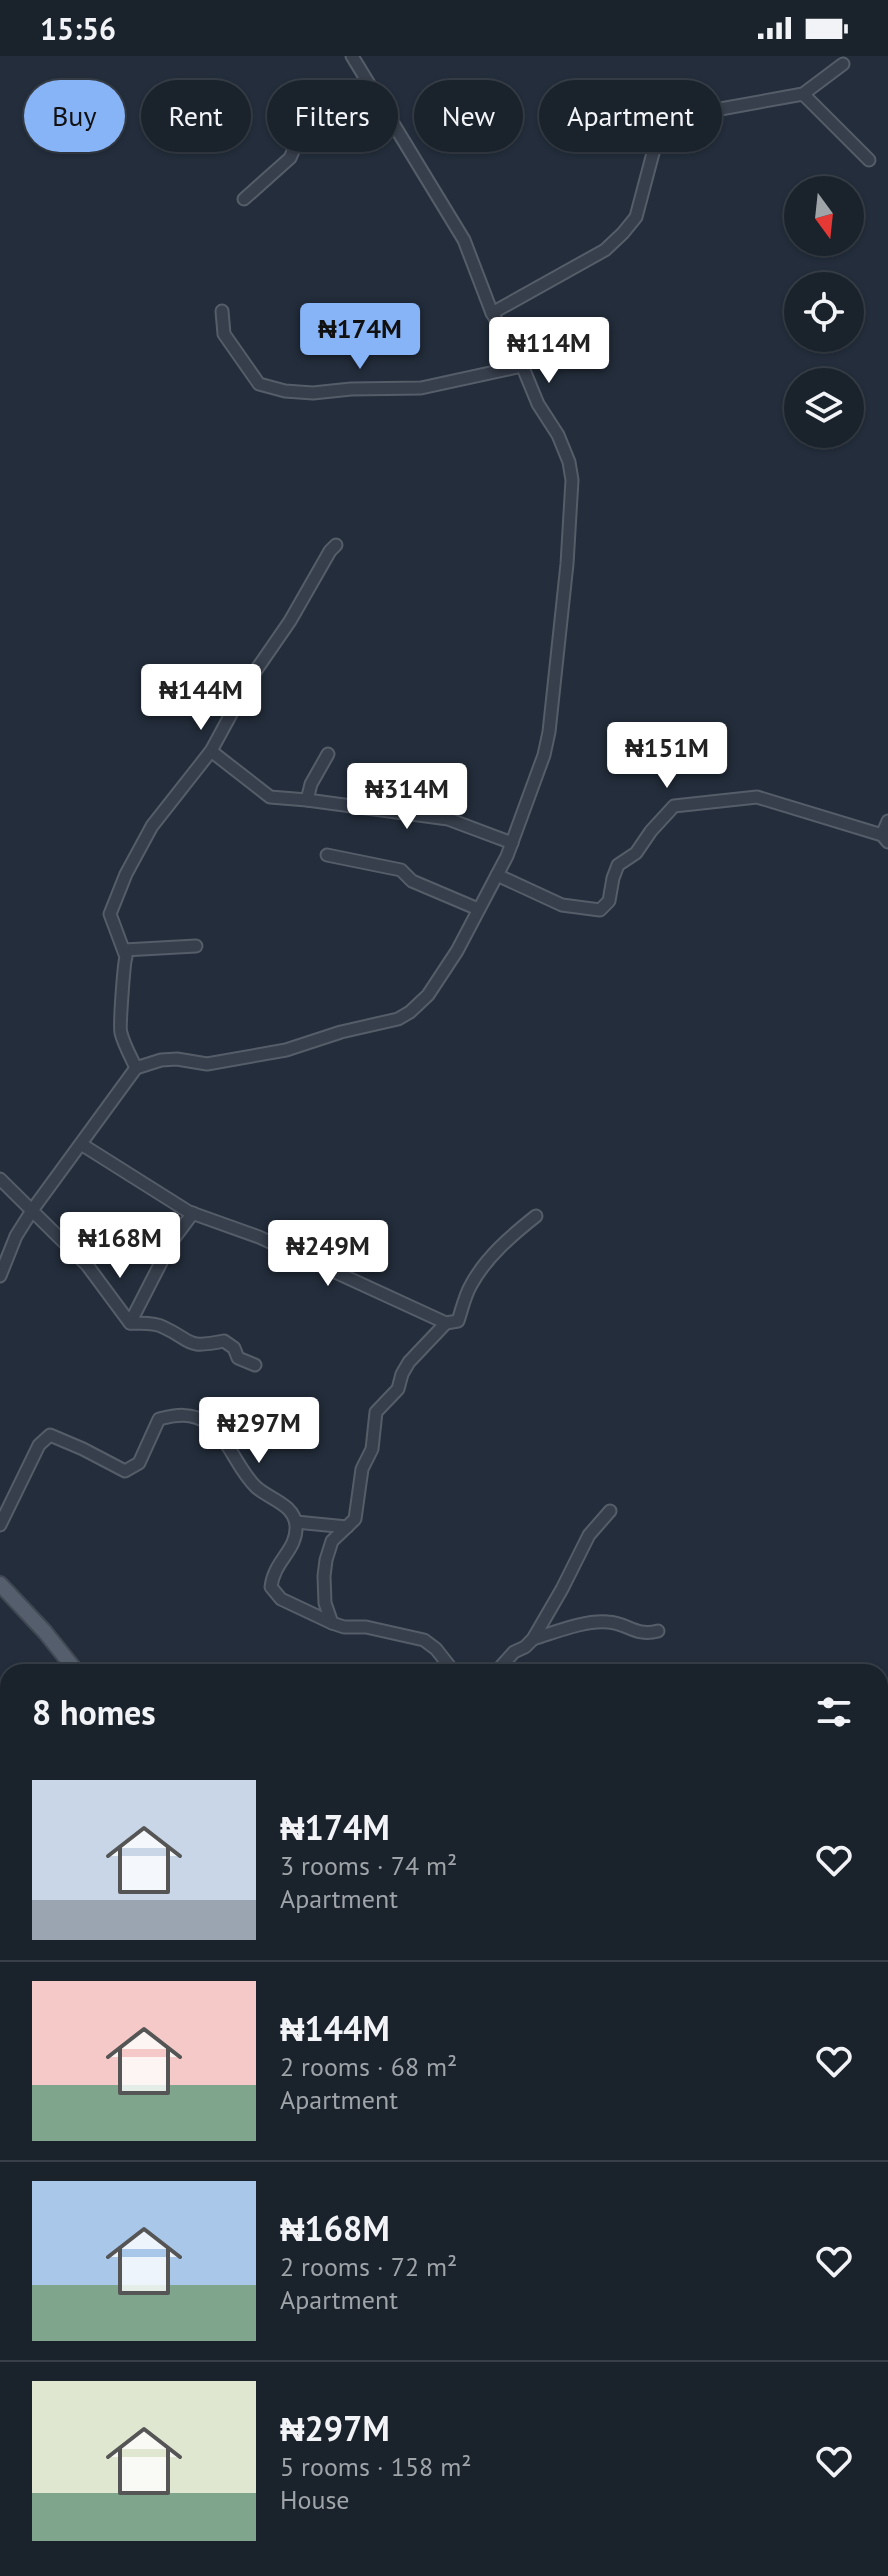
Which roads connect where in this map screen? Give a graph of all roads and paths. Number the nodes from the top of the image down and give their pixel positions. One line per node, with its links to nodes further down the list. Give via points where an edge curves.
1 (352, 56): 3 (street)
2 (843, 64): 4 (street)
3 (366, 80)
4 (803, 94): 7 (street); 10 (street, via 704,112 660,139 636,217 623,233 605,250)
5 (398, 133): 10 (street, via 464,240)
6 (293, 152): 8 (street)
7 (869, 160)
8 (244, 199)
9 (222, 311): 11 (street, via 224,334 259,384 285,391 421,388)
10 (492, 313): 11 (street)
11 (522, 366): 18 (street, via 564,448 572,480 549,732)
12 (336, 545): 13 (street, via 250,679)
13 (211, 751): 15 (street, via 270,797); 23 (street, via 152,826 126,874 110,914)
14 (328, 754): 15 (street)
15 (307, 800): 18 (street, via 448,819)
16 (888, 821): 17 (street)
17 (885, 838): 20 (street, via 757,797 743,798 674,806 636,853 618,865 609,901 600,910 562,905)
18 (512, 843): 20 (street)
19 (327, 855): 21 (street, via 392,866 412,881)
20 (497, 875): 21 (street)
21 (478, 909): 24 (street, via 428,995 398,1019 286,1050 207,1064 161,1060)
22 (196, 946): 23 (street)
23 (124, 950): 24 (street, via 120,1032)
24 (136, 1068): 25 (street)
25 (81, 1144): 27 (street); 28 (street)
26 (0, 1179): 27 (street)
27 (33, 1209): 30 (street); 31 (street, via 87,1265)
28 (193, 1213): 31 (street, via 172,1241); 32 (street, via 259,1237)
29 (536, 1216): 32 (street, via 487,1262 470,1286 458,1321)
30 (0, 1276)
31 (130, 1323): 33 (street, via 161,1325 191,1344 224,1341 238,1358)
32 (446, 1323): 37 (street, via 409,1362 398,1389 376,1412 355,1519)
33 (255, 1365)
34 (610, 1511): 41 (street, via 589,1535)
35 (296, 1522): 36 (street, via 245,1475 209,1424 179,1414 159,1419 139,1463 125,1471 47,1436); 37 (street); 39 (street, via 295,1541 273,1572 271,1587 281,1599)
36 (0, 1525)
37 (347, 1527): 39 (street, via 332,1541 324,1576)
38 (0, 1584): 42 (main road)
39 (332, 1623): 43 (street, via 424,1640)
40 (658, 1631): 41 (street, via 646,1634 610,1621 593,1622)
41 (533, 1639): 44 (street)
42 (71, 1664)
43 (448, 1664)
44 (503, 1664)

